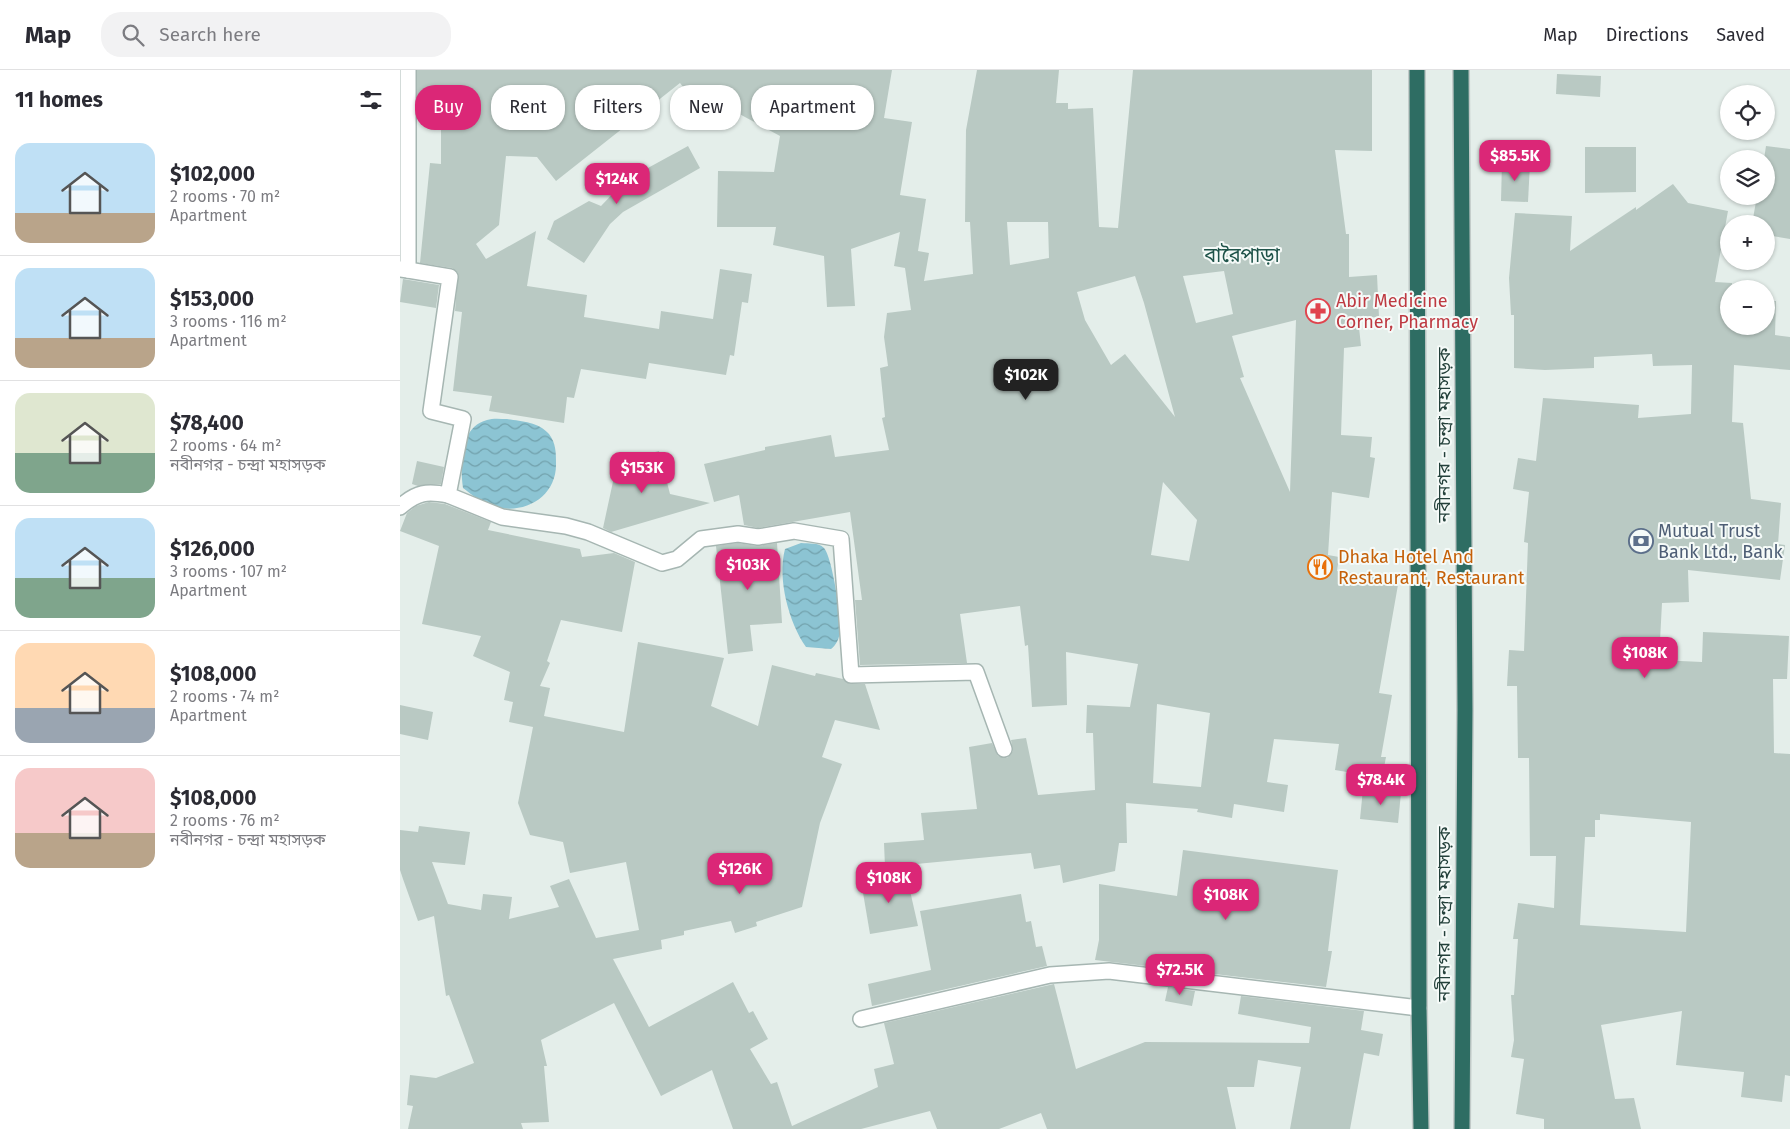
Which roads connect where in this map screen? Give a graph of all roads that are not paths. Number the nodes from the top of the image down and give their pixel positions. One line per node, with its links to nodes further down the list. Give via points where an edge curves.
1 (408, 70): 4 (street)
2 (1417, 70): 8 (highway, নবীনগর - চন্দ্রা মহাসড়ক)
3 (1461, 70): 11 (highway, নবীনগর - চন্দ্রা মহাসড়ক, via 1465,700)
4 (404, 270): 5 (street, via 450,277 431,411 463,419)
5 (448, 495): 6 (street, via 428,492 410,499); 7 (street, via 502,517 588,532 662,563 677,559 701,539 794,532 841,538 851,675 976,672)
6 (400, 508)
7 (1004, 749)
8 (1418, 1008): 9 (street, via 1109,971 1050,975); 10 (highway, নবীনগর - চন্দ্রা মহাসড়ক)
9 (862, 1019)
10 (1421, 1129)
11 (1462, 1129)

